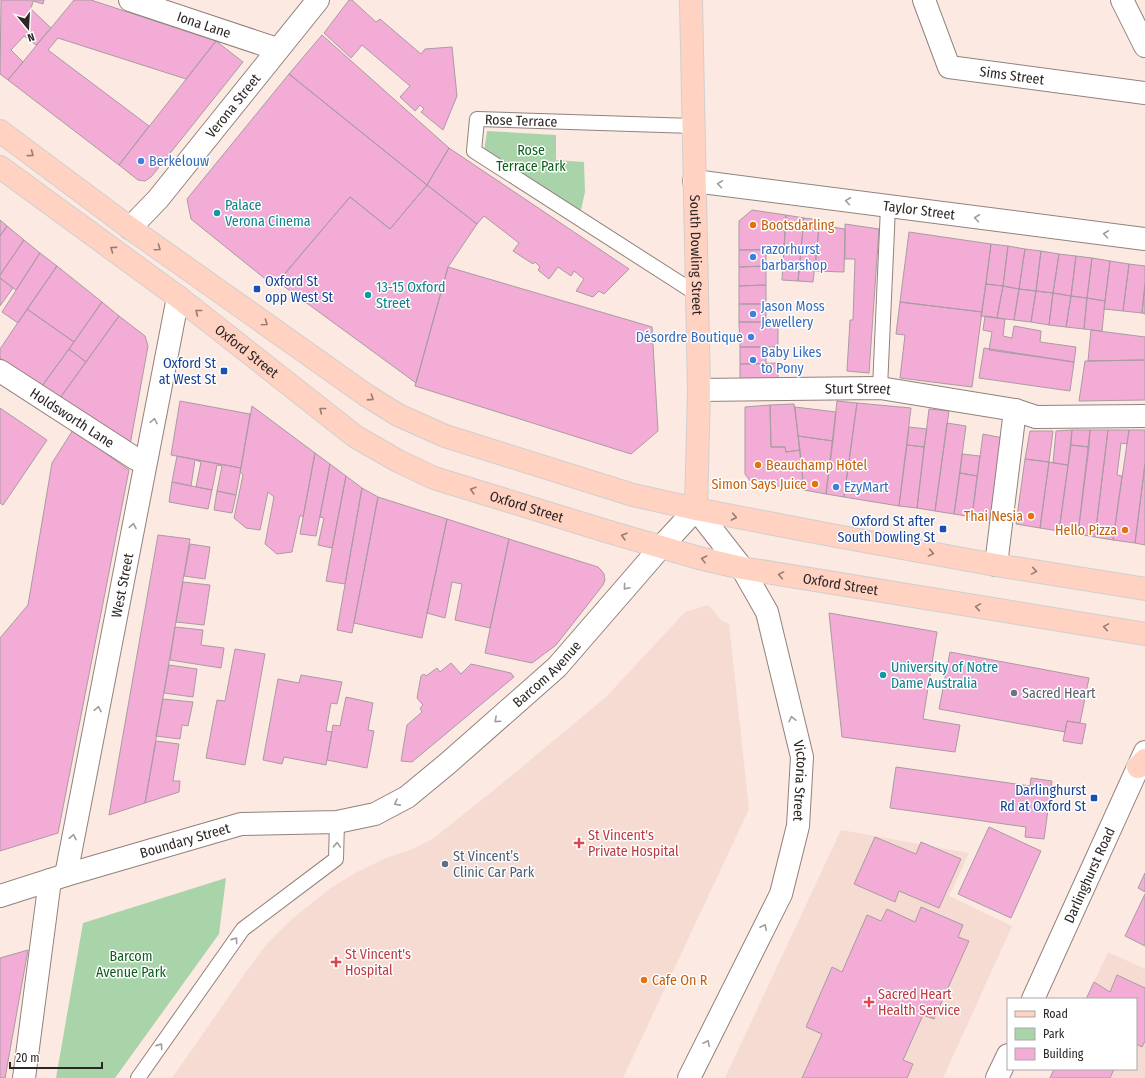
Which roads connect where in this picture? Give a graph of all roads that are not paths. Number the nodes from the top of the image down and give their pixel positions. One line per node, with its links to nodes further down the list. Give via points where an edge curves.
1 (130, 0): 7 (street, Iona Lane)
2 (318, 0): 7 (street, Verona Street)
3 (691, 0): 9 (main road, South Dowling Street)
4 (924, 0): 8 (street, Sims Street, via 949,67)
5 (1122, 0): 6 (street)
6 (1145, 46)
7 (277, 49): 14 (street, Verona Street, via 158,199)
8 (1145, 93)
9 (693, 126): 12 (main road, South Dowling Street); 16 (lane, Rose Terrace, via 477,119 474,151)
10 (0, 131): 14 (main road, one-way to 14)
11 (0, 167): 17 (main road, Oxford Street, one-way to 11)
12 (694, 181): 13 (street, Taylor Street, one-way to 12); 16 (main road, South Dowling Street)
13 (888, 207): 15 (street, Taylor Street, one-way to 13); 19 (lane)
14 (130, 228): 24 (main road, one-way to 24, via 398,415 445,436 633,495)
15 (1145, 239)
16 (697, 294): 20 (main road, South Dowling Street)
17 (178, 297): 23 (street, West Street, one-way to 17); 25 (main road, Oxford Street, one-way to 17, via 434,478 398,462 356,437)
18 (0, 371): 23 (street, Holdsworth Lane, via 136,459)
19 (880, 388): 20 (street, Sturt Street); 21 (street, Sturt Street)
20 (699, 390): 24 (main road, South Dowling Street)
21 (1015, 410): 22 (street, Sturt Street, via 1036,417); 26 (street)
22 (1145, 416)
23 (146, 460): 33 (street, West Street, one-way to 23)
24 (696, 509): 25 (street, Barcom Avenue); 26 (main road, one-way to 26); 27 (street, Victoria Street)
25 (661, 547): 27 (main road, Oxford Street, one-way to 25); 31 (street, Barcom Avenue, one-way to 31, via 557,667 407,797)
26 (996, 564): 28 (main road, one-way to 28)
27 (742, 568): 29 (main road, Oxford Street, one-way to 27); 39 (street, Victoria Street, one-way to 27, via 781,894 798,826 802,757 766,612)
28 (1145, 588)
29 (1145, 634)
30 (1143, 760): 35 (street, Darlinghurst Road)
31 (375, 814): 32 (street, Boundary Street)
32 (338, 822): 33 (street, Boundary Street, via 241,824); 38 (lane, one-way to 32, via 243,929 336,859)
33 (58, 877): 34 (street, Boundary Street); 37 (street, West Street)
34 (0, 896)
35 (1033, 998)
36 (1007, 1056): 40 (street)
37 (24, 1078)
38 (138, 1078)
39 (690, 1078)
40 (997, 1078)

